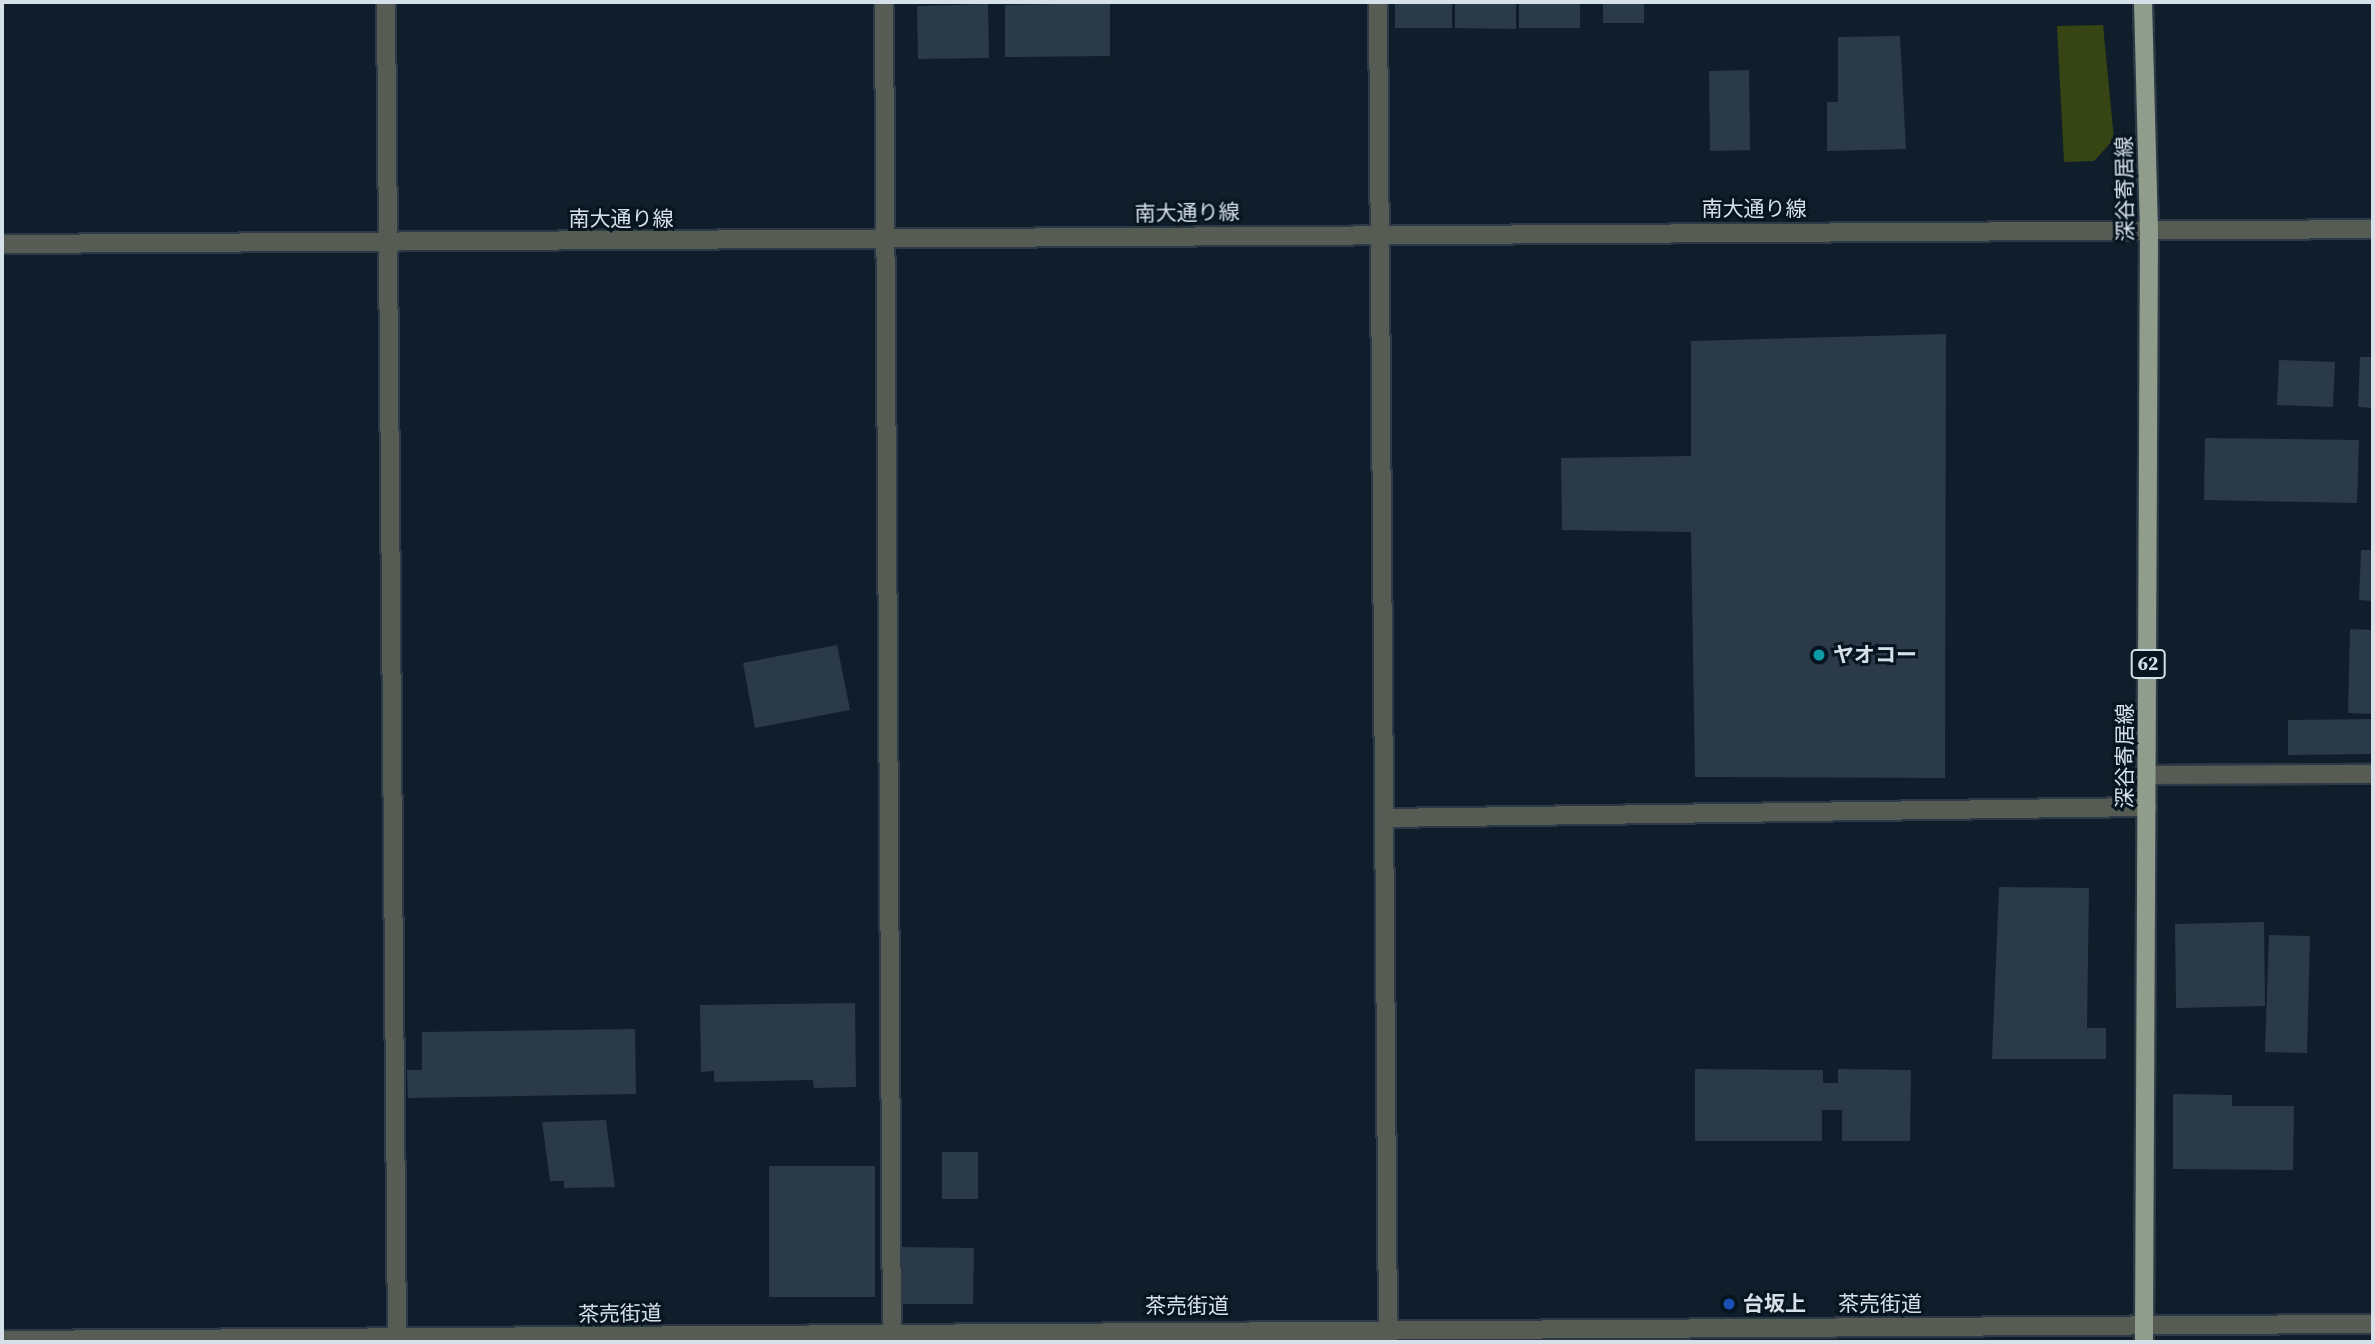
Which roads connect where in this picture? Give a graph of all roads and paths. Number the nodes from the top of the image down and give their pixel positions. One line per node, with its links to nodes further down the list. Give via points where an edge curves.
1 (386, 2): 8 (street)
2 (884, 2): 9 (street)
3 (1378, 2): 7 (street)
4 (2143, 2): 6 (main road, 深谷寄居線 / 62)
5 (2373, 229): 6 (street, 南大通り線)
6 (2149, 231): 7 (street, 南大通り線); 12 (main road, 深谷寄居線 / 62)
7 (1379, 232): 9 (street, 南大通り線); 14 (street)
8 (389, 241): 9 (street, 南大通り線); 10 (street, 南大通り線); 20 (street)
9 (886, 242): 18 (street)
10 (2, 244)
11 (2373, 774): 12 (street)
12 (2147, 775): 13 (main road, 深谷寄居線 / 62)
13 (2147, 807): 14 (street); 16 (main road, 深谷寄居線 / 62)
14 (1384, 818): 17 (street)
15 (2373, 1324): 16 (street, 茶売街道)
16 (2144, 1334): 17 (street, 茶売街道)
17 (1388, 1336): 18 (street, 茶売街道)
18 (892, 1337): 20 (street, 茶売街道)
19 (2, 1340): 20 (street, 茶売街道)
20 (397, 1342)

